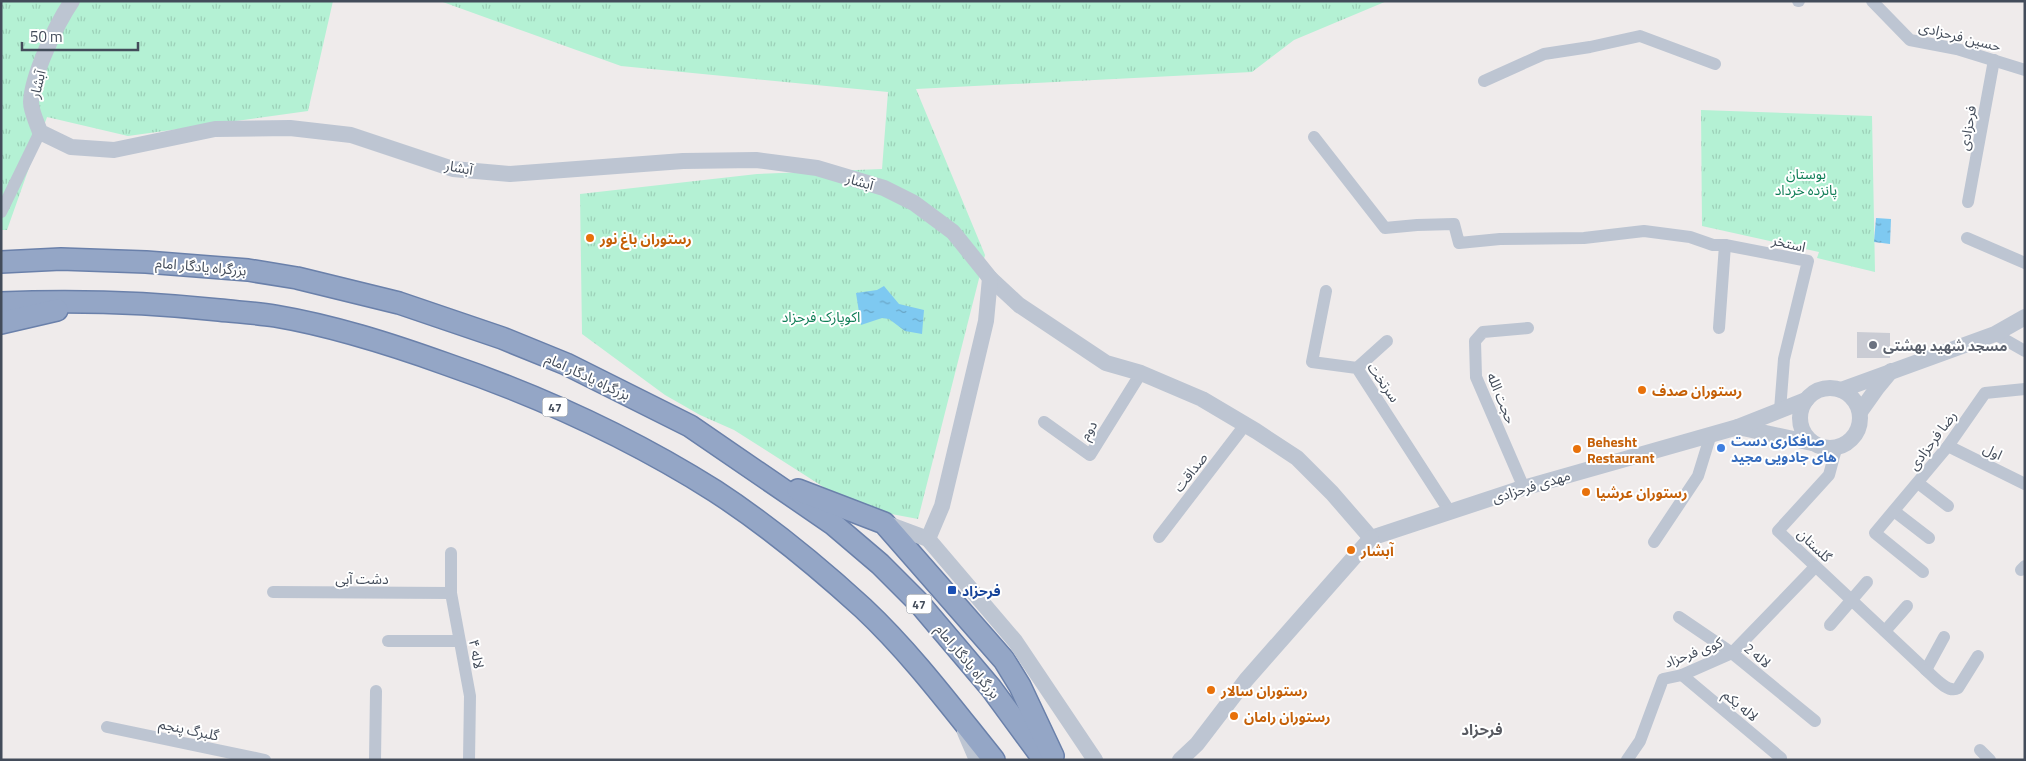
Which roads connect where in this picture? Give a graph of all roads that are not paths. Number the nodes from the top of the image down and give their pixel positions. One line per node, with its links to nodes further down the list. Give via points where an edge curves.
1 (72, 1): 7 (street, آبشار, via 38,71 31,103)
2 (1872, 1): 3 (street, حسین فرحزادی, via 1910,40)
3 (1994, 60): 5 (street, حسین فرحزادی); 9 (street, فرحزادی)
4 (1715, 64): 6 (street, via 1640,36 1544,54)
5 (2025, 70)
6 (1484, 81)
7 (40, 132): 10 (street); 15 (street, آبشار, via 71,147 114,150 215,129 290,128 351,135 453,169 510,174 756,160 817,168 884,188 914,203 953,232)
8 (1314, 137): 12 (street, via 1385,228 1454,224 1459,243 1584,238 1644,231)
9 (1968, 202)
10 (1, 212)
11 (1967, 238): 14 (street)
12 (1726, 245): 22 (street); 32 (street, استخر, via 1808,261 1784,359)
13 (1, 262): 41 (highway, بزرگراه یادگار امام / 47, via 61,259 204,266 297,278 399,303 566,364 690,426)
14 (2025, 263)
15 (990, 278): 28 (street, آبشار, via 1020,305 1106,363); 52 (street, via 986,321 942,506)
16 (1326, 291): 26 (street, سرتخت, via 1312,362)
17 (92, 301): 18 (highway, 47); 20 (highway); 73 (highway, 47, via 264,315 334,328 486,378 592,423 714,491 777,536 864,609 903,648)
18 (1, 303)
19 (2025, 317): 23 (street)
20 (1, 323)
21 (1528, 328): 44 (street, حجت الله, via 1483,332 1475,341 1476,377)
22 (1719, 328)
23 (1995, 334): 25 (street); 27 (street)
24 (1387, 341): 26 (street)
25 (2025, 351)
26 (1357, 368): 47 (street, سرتخت)
27 (1893, 370): 30 (street); 33 (street)
28 (1141, 373): 34 (street, دوم, via 1090,455); 35 (street, آبشار, via 1202,400)
29 (2025, 389): 39 (street, رضا فرحزادی, via 1985,393)
30 (1841, 390): 31 (street, via 1822,389); 33 (street, via 1850,395)
31 (1806, 400): 32 (street, مهدی فرحزادی); 38 (street, via 1800,418 1801,427)
32 (1780, 410): 36 (street, مهدی فرحزادی)
33 (1860, 412): 40 (street, via 1861,422 1853,439)
34 (1044, 422)
35 (1246, 425): 49 (street, صداقت); 50 (street, آبشار, via 1297,458)
36 (1738, 427): 37 (street, مهدی فرحزادی); 38 (street)
37 (1711, 434): 44 (street, مهدی فرحزادی); 53 (street, via 1698,476)
38 (1812, 443): 40 (street, via 1828,449)
39 (1948, 446): 42 (street, رضا فرحزادی); 43 (street, اول)
40 (1836, 448): 55 (street, گلستان, via 1828,475 1778,531)
41 (765, 478): 48 (highway); 83 (highway, بزرگراه یادگار امام / 47, via 833,524 919,603 991,688)
42 (1918, 483): 45 (street); 46 (street, رضا فرحزادی)
43 (2025, 484)
44 (1524, 488): 47 (street, مهدی فرحزادی)
45 (1948, 506)
46 (1894, 511): 51 (street); 56 (street, رضا فرحزادی, via 1875,533)
47 (1450, 512): 50 (street, مهدی فرحزادی)
48 (884, 523): 52 (street); 84 (highway, via 1004,660)
49 (1159, 537)
50 (1371, 538): 86 (street)
51 (1929, 538)
52 (928, 540): 85 (street, via 1015,641)
53 (1654, 542)
54 (451, 553): 59 (street, لاله ۴)
55 (1815, 567): 60 (street, گلستان); 68 (street, کوی فرحزاد)
56 (1923, 572)
57 (1867, 582): 60 (street)
58 (273, 592): 59 (street, دشت آبی)
59 (451, 593): 67 (street, لاله ۴)
60 (1852, 600): 63 (street); 64 (street, گلستان)
61 (1907, 606): 64 (street)
62 (1679, 617): 68 (street, لاله 2)
63 (1830, 625)
64 (1885, 631): 70 (street, گلستان)
65 (1944, 637): 70 (street)
66 (388, 641): 67 (street)
67 (459, 642): 80 (street, لاله ۴, via 470,696)
68 (1732, 653): 71 (street, کوی فرحزاد); 74 (street, لاله 2)
69 (1978, 656): 70 (street, گلستان, via 1955,690 1950,690)
70 (1926, 670)
71 (1682, 675): 77 (street, لاله یکم); 87 (street, کوی فرحزاد, via 1663,679 1640,741)
72 (376, 692): 79 (street)
73 (957, 714): 81 (street); 82 (highway, 47)
74 (1815, 721)
75 (107, 727): 78 (street, گلبرگ پنجم)
76 (1980, 750): 88 (street)
77 (1781, 758)
78 (264, 760)
79 (375, 760)
80 (469, 760)
81 (977, 760)
82 (994, 760)
83 (1044, 760)
84 (1055, 760)
85 (1094, 760)
86 (1180, 760)
87 (1627, 760)
88 (1990, 760)

